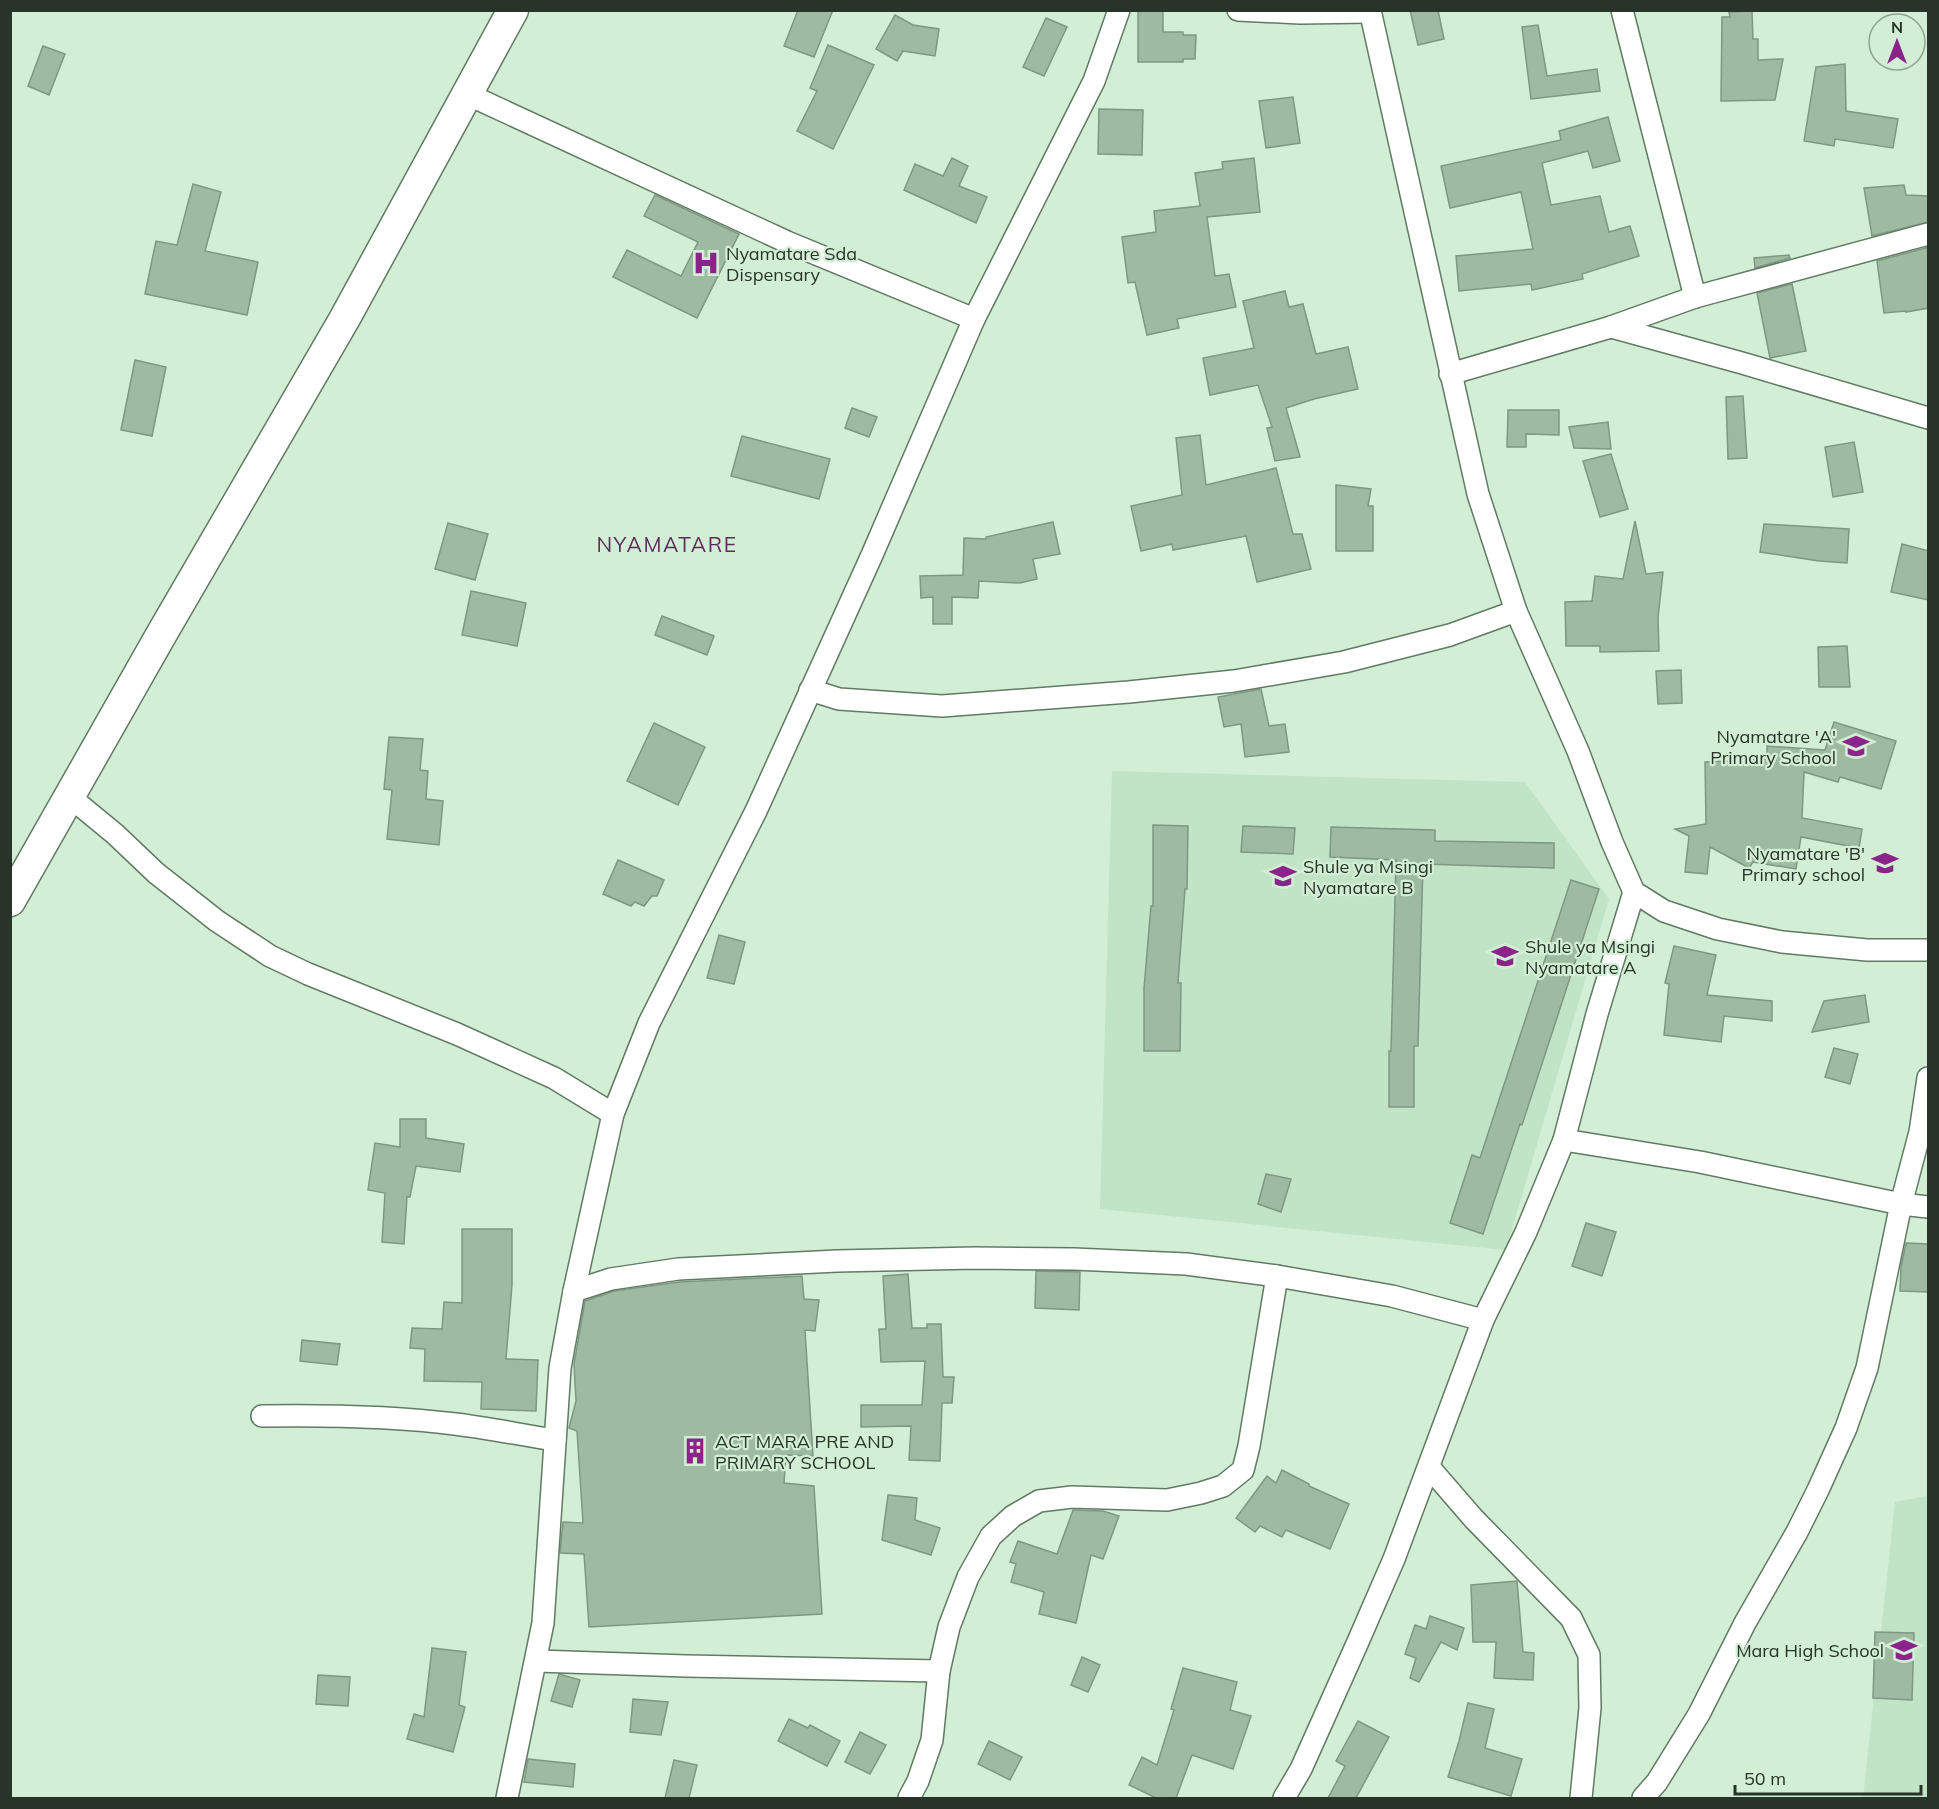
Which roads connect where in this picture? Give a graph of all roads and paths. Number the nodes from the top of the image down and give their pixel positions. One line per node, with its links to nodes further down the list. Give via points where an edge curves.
1 (513, 10): 6 (main road)
2 (1119, 10): 9 (street, via 1094,81)
3 (1238, 10): 5 (street)
4 (1622, 10): 8 (street)
5 (1370, 11): 11 (street)
6 (467, 94): 9 (street, via 787,242); 15 (main road, via 345,318)
7 (1929, 234): 8 (street)
8 (1695, 297): 10 (street)
9 (974, 320): 14 (street)
10 (1611, 327): 11 (street); 12 (street)
11 (1450, 374): 13 (street, via 1478,494)
12 (1929, 418)
13 (1516, 611): 14 (street, via 1450,635 1344,662 1222,682 942,706 839,699); 16 (street)
14 (810, 690): 20 (street, via 756,811 649,1023)
15 (70, 797): 17 (main road); 20 (street, via 156,873 270,956 554,1078)
16 (1634, 892): 18 (street, via 1664,911 1718,929 1782,942 1867,950); 21 (street)
17 (12, 896)
18 (1929, 950)
19 (1929, 1078): 22 (street)
20 (613, 1114): 25 (street)
21 (1564, 1140): 22 (street, via 1700,1162); 26 (street, via 1526,1232)
22 (1901, 1204): 23 (street); 36 (street, via 1868,1368 1846,1428 1808,1511 1699,1714)
23 (1929, 1207)
24 (1277, 1276): 25 (street, via 1186,1264 975,1258 678,1269 611,1279); 26 (street, via 1392,1296); 31 (street, via 1243,1470 1223,1486 1167,1500 1072,1497 1039,1501 1012,1516 991,1536 968,1577 949,1627)
25 (574, 1291): 28 (street, via 560,1368)
26 (1483, 1320): 29 (street)
27 (262, 1416): 28 (street, via 386,1418 456,1424)
28 (555, 1440): 30 (street)
29 (1429, 1467): 34 (street, via 1357,1644); 35 (street, via 1571,1618 1589,1655 1590,1708)
30 (537, 1661): 31 (street); 32 (street)
31 (939, 1671): 33 (street, via 932,1740)
32 (507, 1798)
33 (909, 1798)
34 (1284, 1798)
35 (1581, 1798)
36 (1643, 1798)

